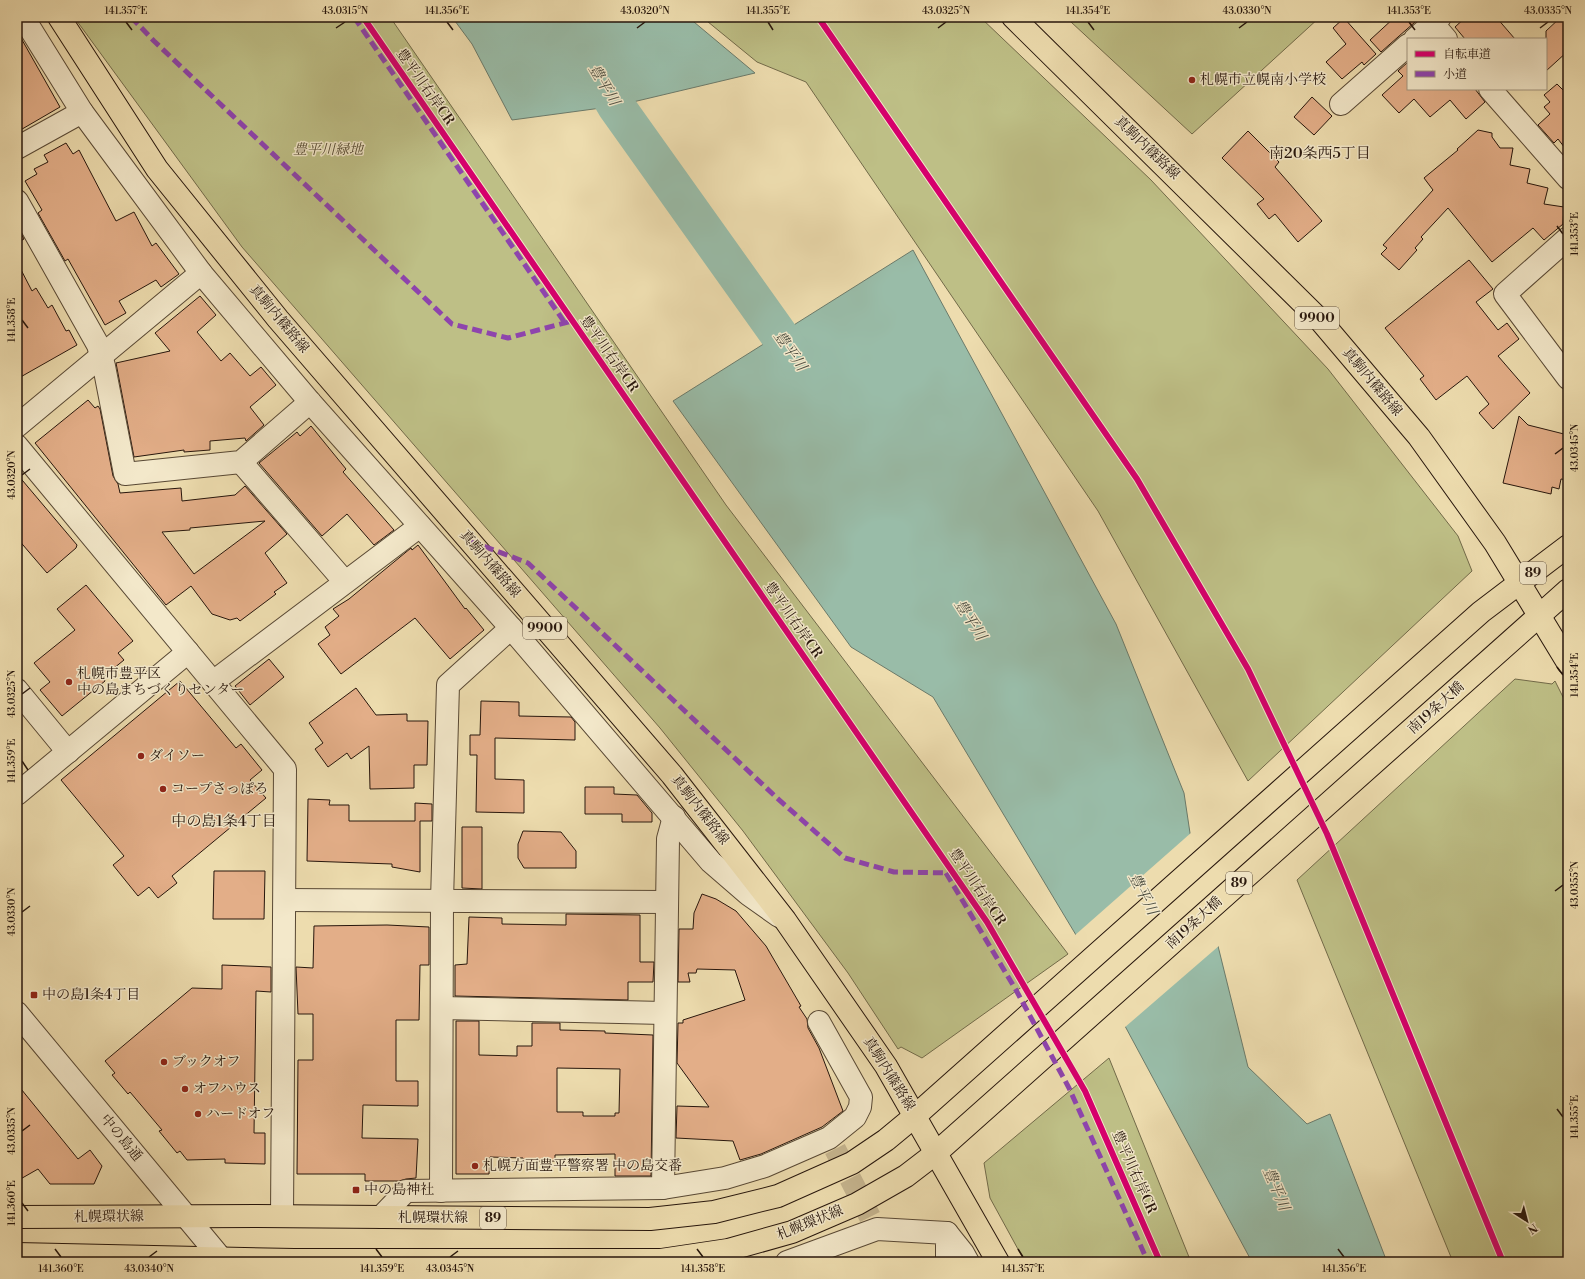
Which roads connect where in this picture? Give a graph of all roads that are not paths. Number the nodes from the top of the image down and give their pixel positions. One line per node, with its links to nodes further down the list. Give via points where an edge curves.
1 (23, 17): 9 (street)
2 (59, 17): 38 (main road, 真駒内篠路線 / 9900, via 162,175 278,319 672,775)
3 (1014, 17): 24 (main road, 真駒内篠路線 / 9900, via 1319,319 1419,437 1495,543)
4 (1436, 24): 5 (street)
5 (1416, 38)
6 (1407, 46): 8 (street)
7 (1491, 90): 11 (street)
8 (1341, 104)
9 (82, 112): 10 (street); 14 (street)
10 (17, 148)
11 (1568, 178)
12 (17, 201): 15 (street, via 98,345)
13 (1568, 238): 16 (street, via 1505,294)
14 (201, 273): 15 (street); 17 (street)
15 (101, 356): 18 (street); 20 (street, via 125,474)
16 (1568, 378)
17 (310, 402): 20 (street); 21 (street)
18 (17, 426)
19 (17, 446): 28 (street)
20 (241, 462): 23 (street)
21 (420, 526): 23 (street); 27 (street)
22 (1568, 546): 24 (main road, 89)
23 (345, 582): 30 (street)
24 (1520, 583): 26 (main road, 真駒内篠路線 / 9900); 43 (main road, 札幌環状線 / 89, via 1497,600)
25 (1568, 590): 26 (main road, 89)
26 (1540, 615): 29 (main road, 真駒内篠路線 / 9900); 44 (main road, 南19条大橋 / 89)
27 (511, 628): 34 (street); 36 (street, via 448,685)
28 (188, 652): 30 (street); 32 (street)
29 (1568, 662)
30 (213, 682): 35 (street, via 286,769)
31 (17, 690): 32 (street)
32 (68, 752): 33 (street)
33 (17, 794)
34 (674, 817): 37 (street, via 668,839); 38 (street, via 711,862 748,894)
35 (285, 900): 36 (street); 49 (street)
36 (442, 901): 37 (street); 39 (street)
37 (667, 902): 41 (street)
38 (785, 920): 43 (main road, 真駒内篠路線 / 9900, via 886,1066)
39 (442, 1008): 41 (street); 47 (street)
40 (17, 1013): 48 (street, 中の島通)
41 (664, 1013): 46 (street)
42 (819, 1022): 46 (street, via 861,1097 855,1117 832,1144 743,1173 712,1181)
43 (915, 1116): 45 (main road, 真駒内篠路線 / 9900); 51 (main road, 札幌環状線 / 89, via 852,1163 778,1196 714,1212 650,1219)
44 (958, 1134): 45 (main road, 札幌環状線 / 89)
45 (936, 1153): 55 (main road, 札幌環状線 / 89, via 906,1176 857,1204 792,1232 728,1250 661,1260); 59 (main road, 真駒内篠路線 / 9900)
46 (663, 1188): 47 (street)
47 (441, 1191): 51 (street, via 406,1191)
48 (186, 1216): 49 (main road, 札幌環状線 / 89); 50 (main road, 札幌環状線 / 89); 54 (street, 中の島通)
49 (282, 1216): 51 (main road, 札幌環状線 / 89)
50 (17, 1217)
51 (381, 1217)
52 (947, 1233): 56 (street, via 874,1223); 57 (street); 58 (street)
53 (17, 1254): 54 (main road, 札幌環状線 / 89)
54 (223, 1260): 55 (main road, 札幌環状線 / 89)
55 (381, 1260)
56 (787, 1262)
57 (946, 1262)
58 (968, 1262)
59 (998, 1262)

